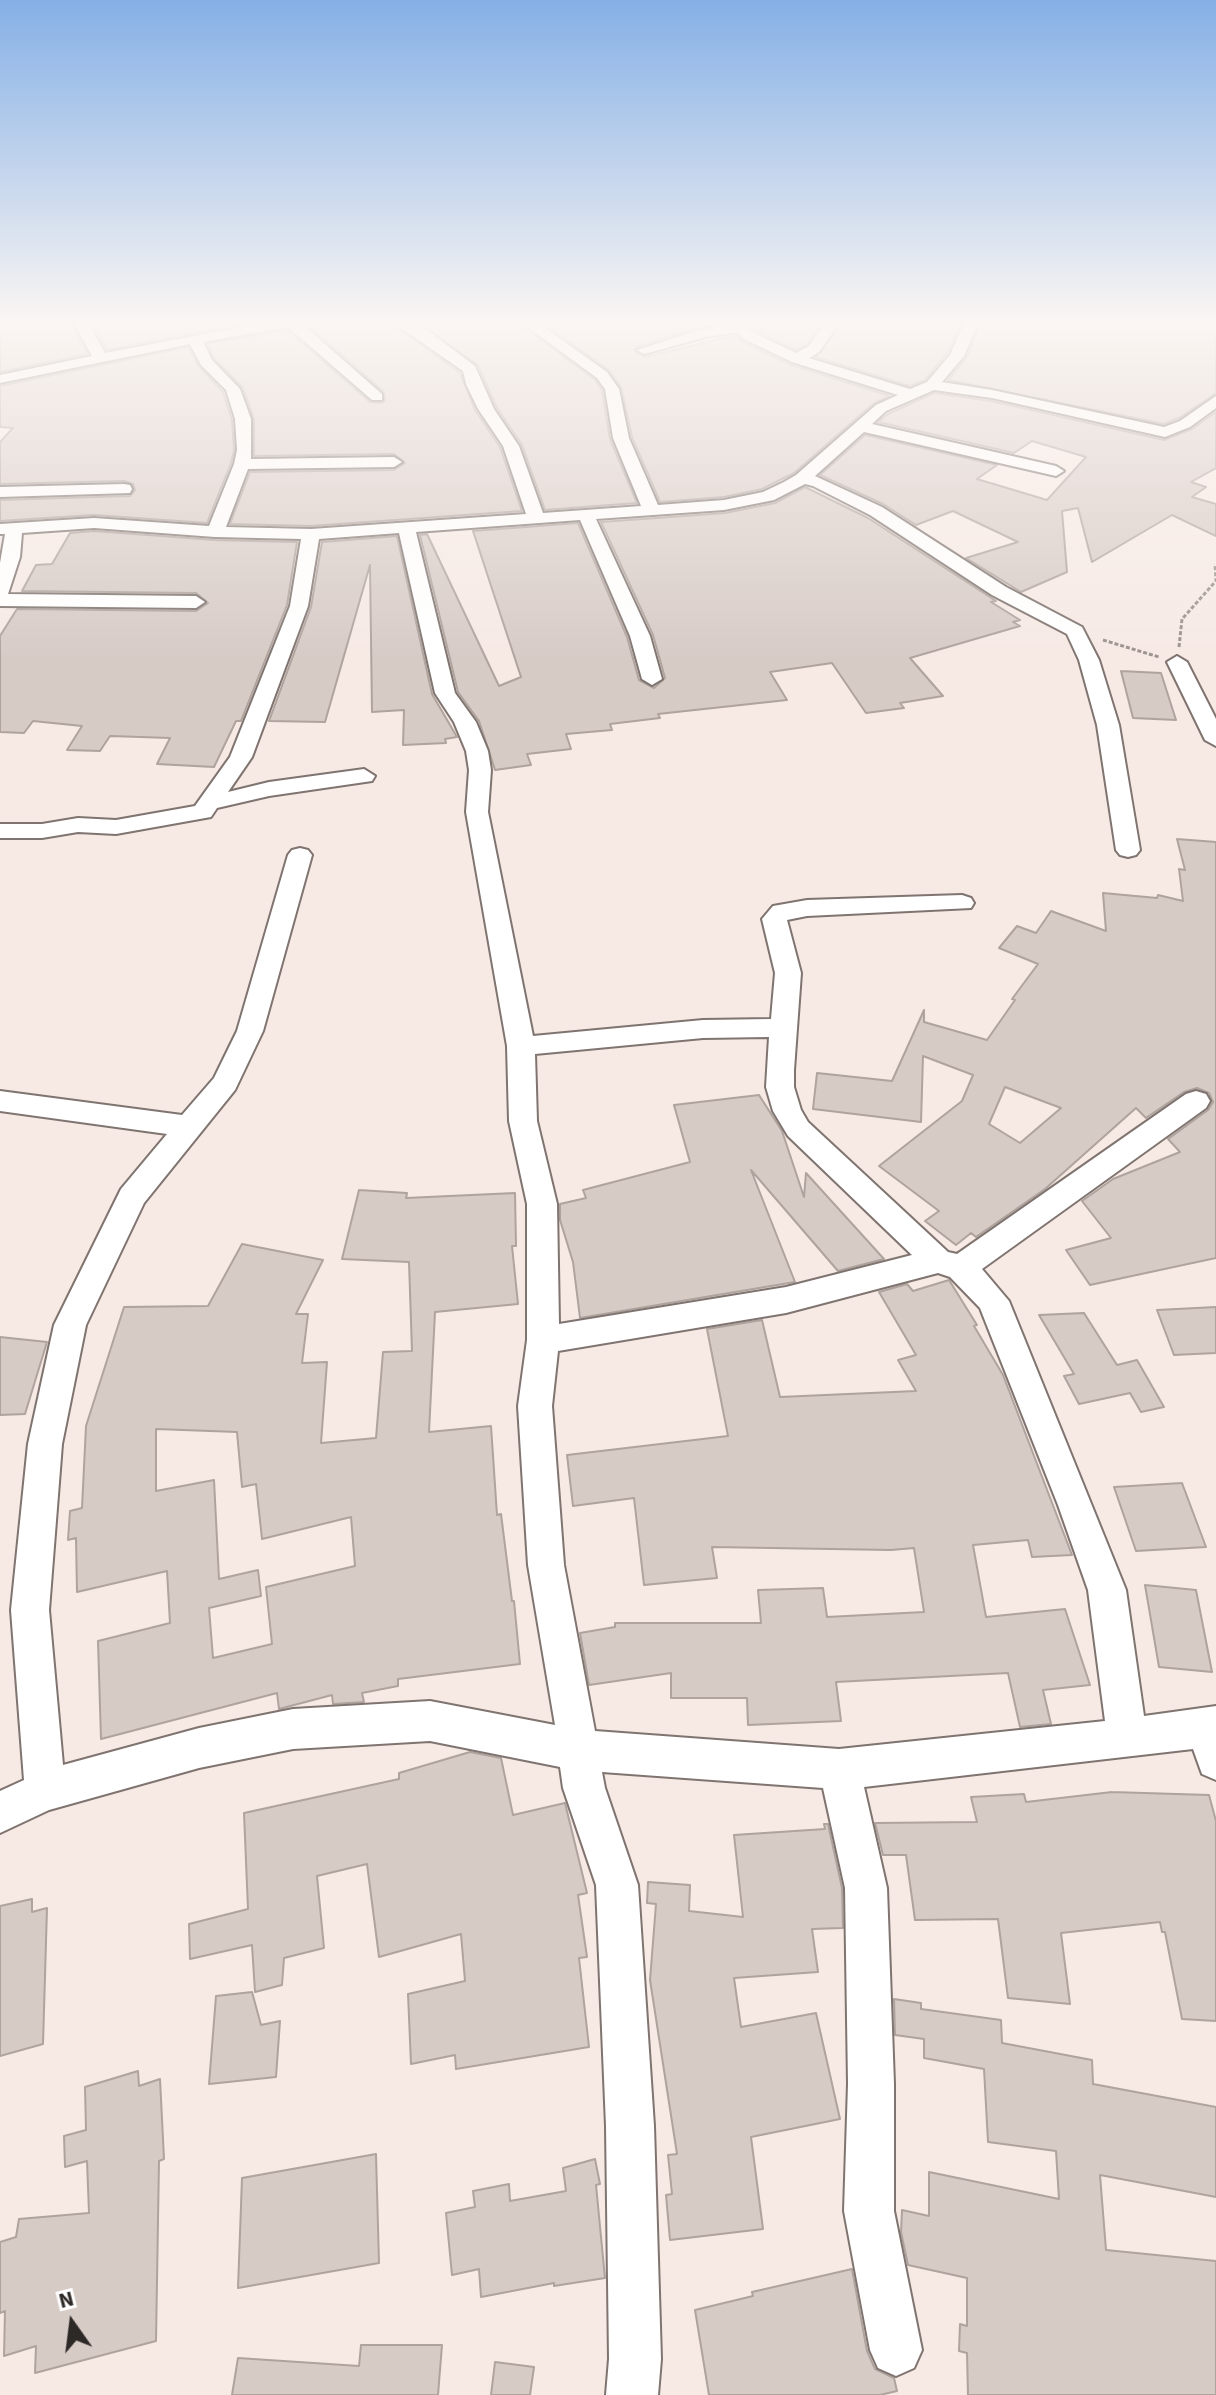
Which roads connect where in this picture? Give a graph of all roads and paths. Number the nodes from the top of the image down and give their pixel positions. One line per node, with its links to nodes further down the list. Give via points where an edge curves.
1 (243, 435): 7 (street)
2 (503, 435): 14 (street)
3 (620, 435): 12 (street)
4 (850, 435): 9 (street)
5 (897, 435): 8 (street)
6 (394, 462): 7 (street)
7 (242, 464): 17 (street)
8 (1056, 471)
9 (802, 479): 12 (street, via 768,496 724,505); 23 (street, via 876,511 999,591)
10 (124, 489): 11 (street)
11 (0, 492)
12 (651, 509): 13 (street)
13 (585, 513): 14 (street); 25 (street, via 640,636)
14 (536, 517): 16 (street)
15 (7, 528): 17 (street, via 94,523); 20 (street, via 11,557)
16 (407, 529): 18 (street); 34 (street, via 445,693 477,751 477,812)
17 (215, 532): 18 (street)
18 (311, 534): 28 (street, via 299,606 241,757)
19 (1215, 564): 24 (path, via 1216,581 1182,619)
20 (0, 592)
21 (0, 600): 22 (street)
22 (196, 602)
23 (1075, 631): 24 (path); 30 (street, via 1108,725)
24 (1177, 662): 26 (street)
25 (652, 679)
26 (1216, 740)
27 (364, 776): 28 (street)
28 (209, 803): 29 (street, via 203,812 116,827)
29 (0, 831)
30 (1128, 850)
31 (300, 855): 37 (street, via 250,1031 225,1083)
32 (962, 903): 33 (street, via 807,908 776,915 788,973)
33 (782, 1028): 34 (street, via 703,1029); 38 (street, via 780,1087 798,1129)
34 (521, 1046): 39 (street, via 523,1121 542,1204)
35 (0, 1101): 37 (street)
36 (1196, 1101): 38 (street)
37 (191, 1127): 44 (street, via 132,1197 70,1325 45,1444 30,1610)
38 (949, 1264): 39 (street, via 786,1300); 41 (street, via 993,1301 1092,1547 1107,1590)
39 (543, 1340): 42 (street, via 535,1406 546,1565)
40 (1213, 1738): 41 (street)
41 (1127, 1739): 43 (street)
42 (579, 1750): 43 (street); 44 (street, via 430,1721 293,1729 199,1748); 47 (street, via 584,1788 617,1885 630,2126)
43 (839, 1769): 46 (street, via 866,1888 869,2211)
44 (45, 1791): 45 (street)
45 (0, 1812)
46 (896, 2350)
47 (632, 2395)

